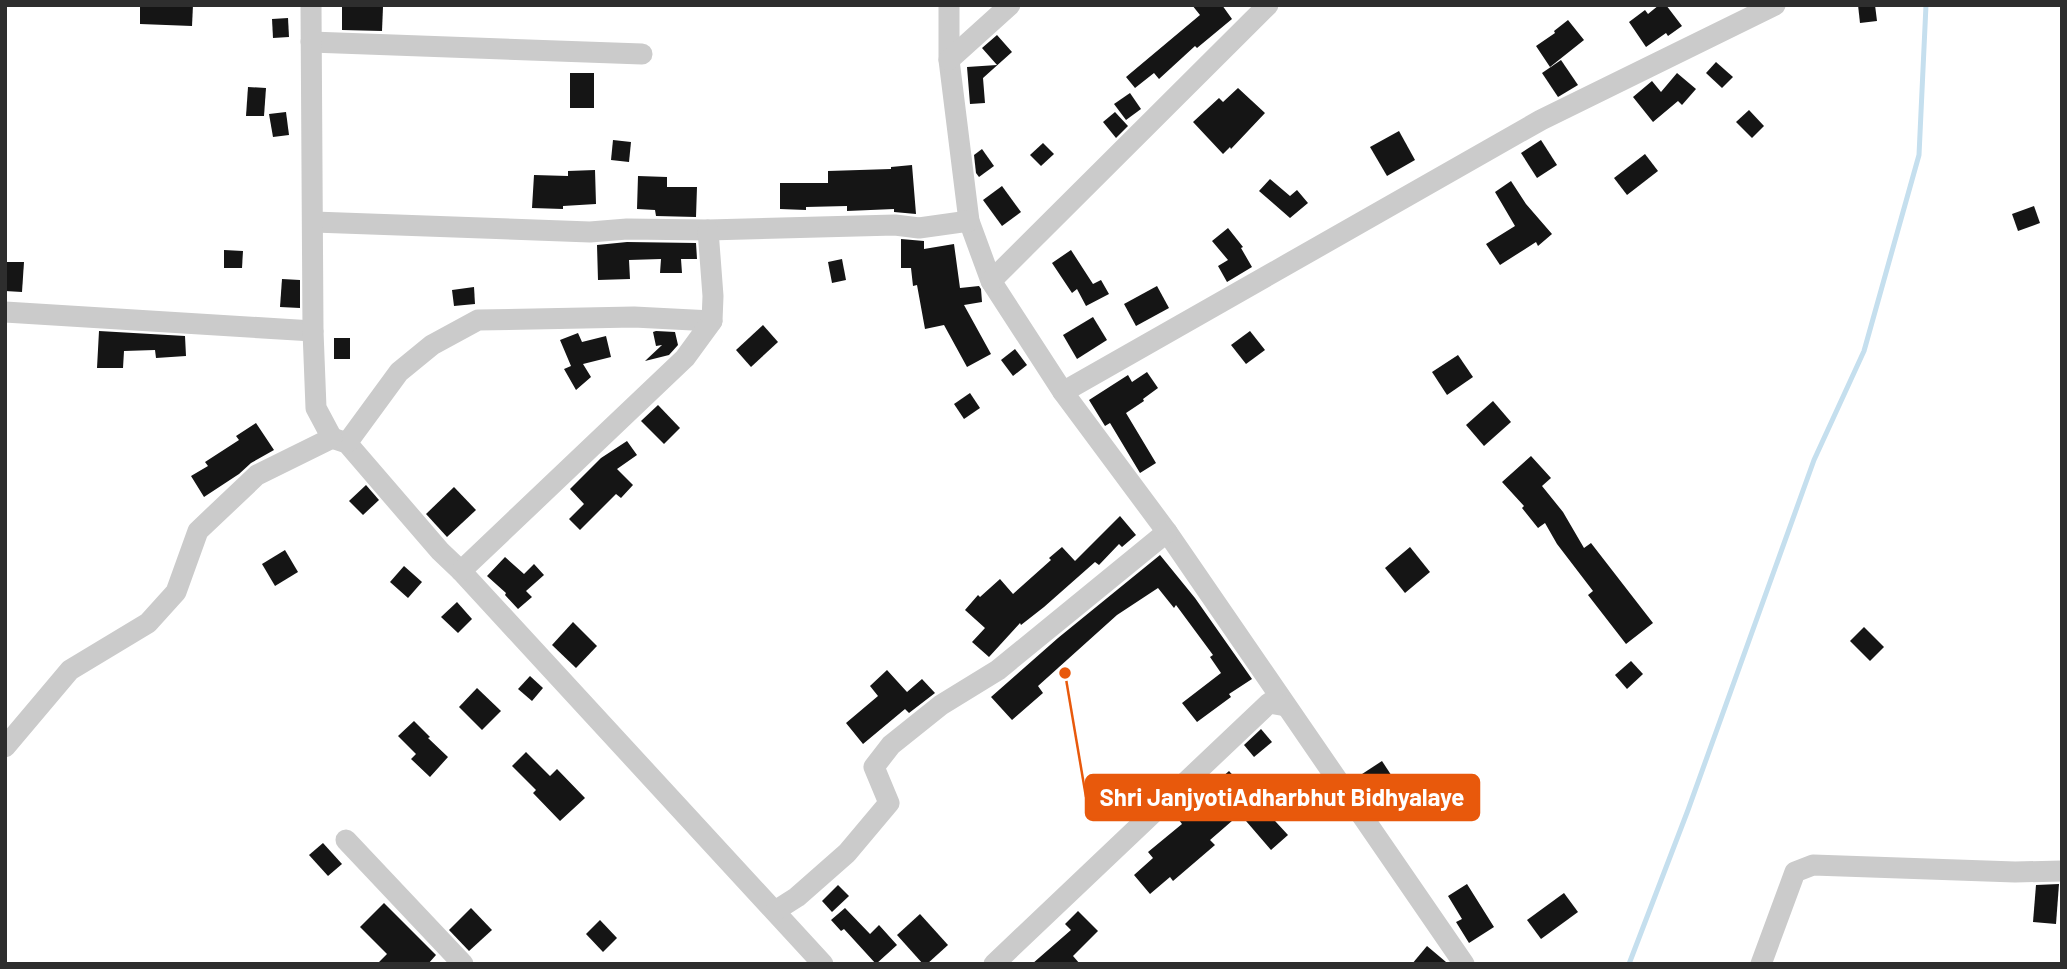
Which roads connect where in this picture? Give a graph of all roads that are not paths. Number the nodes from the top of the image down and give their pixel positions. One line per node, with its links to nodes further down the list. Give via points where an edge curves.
1 (311, 5): 6 (street)
2 (949, 5): 8 (street)
3 (1010, 5): 8 (street)
4 (1268, 5): 12 (street)
5 (1775, 5): 16 (street, via 1541,120)
6 (311, 43): 7 (street); 10 (street)
7 (642, 54)
8 (949, 60): 9 (street)
9 (969, 221): 11 (street, via 919,228); 12 (street)
10 (314, 222): 11 (street, via 590,232); 15 (street)
11 (708, 230): 14 (street)
12 (992, 281): 16 (street)
13 (5, 312): 15 (street)
14 (712, 321): 17 (street, via 634,317 478,320 432,345 398,372); 19 (street, via 685,358)
15 (313, 331): 17 (street, via 316,408)
16 (1063, 392): 18 (street)
17 (339, 440): 19 (street); 21 (street, via 257,475 198,531 176,592 148,623 70,670)
18 (1167, 532): 20 (street); 24 (street, via 998,670 941,705 891,745 874,767 888,803 847,853)
19 (461, 571): 24 (street)
20 (1286, 706): 27 (street, via 1269,703); 28 (street)
21 (5, 747)
22 (346, 840): 25 (street)
23 (2062, 871): 29 (street, via 1813,865 1795,872)
24 (775, 911): 26 (street)
25 (463, 964)
26 (823, 964)
27 (995, 964)
28 (1464, 964)
29 (1761, 964)

